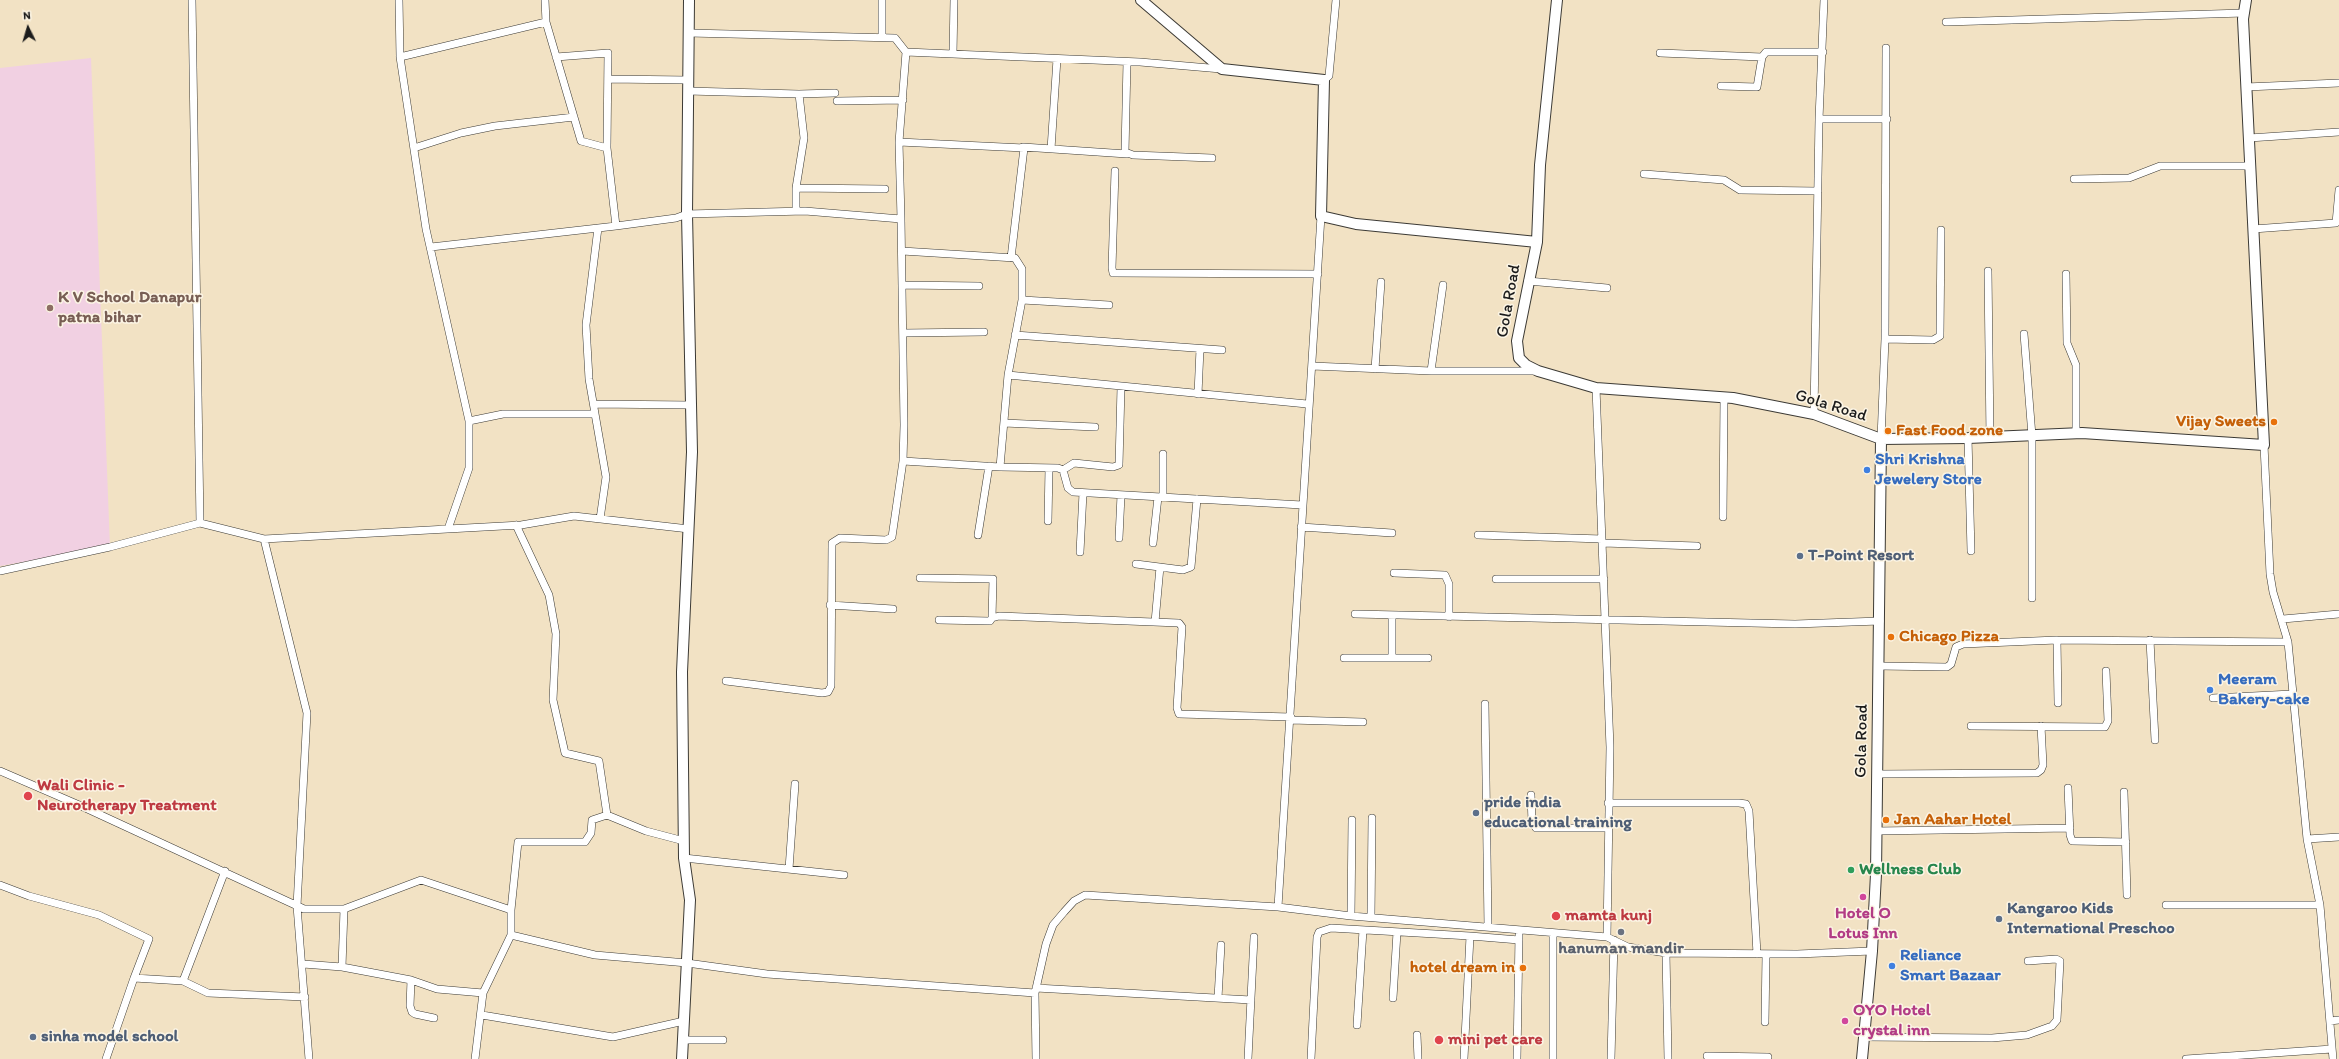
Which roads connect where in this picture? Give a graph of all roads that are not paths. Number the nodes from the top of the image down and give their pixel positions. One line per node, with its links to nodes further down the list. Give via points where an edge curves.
1 (192, 0): 126 (street)
2 (399, 0): 24 (street)
3 (545, 0): 13 (street)
4 (689, 0): 15 (street)
5 (882, 0): 16 (street)
6 (954, 0): 21 (street)
7 (1141, 0): 27 (street)
8 (1336, 0): 30 (street, via 1329,76)
9 (1557, 0): 67 (street, Gola Road, via 1540,165)
10 (1824, 0): 19 (street)
11 (2246, 0): 12 (street)
12 (2244, 13): 14 (street); 33 (street)
13 (546, 22): 22 (street); 24 (street)
14 (1946, 22)
15 (689, 33): 16 (street); 29 (street)
16 (882, 37): 18 (street, via 895,38)
17 (1886, 48): 41 (street)
18 (906, 52): 21 (street); 37 (street)
19 (1823, 52): 23 (street, via 1768,51); 40 (street)
20 (1660, 53): 23 (street)
21 (953, 54): 25 (street)
22 (556, 57): 28 (street, via 608,53); 39 (street)
23 (1762, 57): 32 (street, via 1757,87)
24 (400, 58): 46 (street)
25 (1057, 59): 26 (street); 48 (street)
26 (1127, 62): 27 (street); 49 (street, via 1124,149)
27 (1222, 69): 30 (street)
28 (608, 79): 29 (street); 47 (street)
29 (688, 80): 34 (street)
30 (1324, 80): 61 (street)
31 (2339, 83): 33 (street)
32 (1721, 86)
33 (2246, 87): 43 (street)
34 (688, 91): 36 (street); 60 (street)
35 (835, 93): 36 (street)
36 (799, 94): 55 (street, via 804,138)
37 (903, 100): 38 (street); 44 (street)
38 (837, 101)
39 (574, 117): 46 (street, via 495,126 461,133); 47 (street, via 581,142)
40 (1819, 119): 41 (street); 58 (street)
41 (1887, 119): 86 (street)
42 (2339, 132): 43 (street)
43 (2249, 138): 51 (street)
44 (899, 142): 45 (street); 62 (street)
45 (1023, 147): 48 (street); 70 (street, via 1025,152)
46 (414, 148): 68 (street)
47 (607, 148): 63 (street)
48 (1051, 149): 49 (street)
49 (1127, 154): 50 (street)
50 (1212, 158)
51 (2250, 166): 54 (street, via 2154,167 2128,178); 65 (street)
52 (1115, 171): 72 (street, via 1113,273)
53 (1644, 174): 58 (street, via 1724,180 1740,190)
54 (2074, 179)
55 (796, 188): 56 (street); 59 (street)
56 (885, 189)
57 (2339, 190): 65 (street, via 2337,223)
58 (1818, 191): 102 (street)
59 (796, 211): 60 (street); 62 (street)
60 (687, 214): 63 (street, via 676,218); 100 (street)
61 (1321, 216): 67 (street, via 1356,224); 72 (street)
62 (902, 218): 69 (street)
63 (616, 226): 64 (street)
64 (598, 228): 68 (street); 98 (street, via 586,326 589,379)
65 (2253, 229): 111 (street)
66 (1941, 230): 86 (street, via 1940,336 1933,340)
67 (1537, 242): 74 (street, Gola Road)
68 (430, 247): 103 (street)
69 (902, 251): 70 (street); 77 (street)
70 (1011, 258): 80 (street, via 1015,258 1022,269)
71 (1988, 271): 109 (street)
72 (1318, 274): 89 (street)
73 (2066, 274): 106 (street, via 2067,343 2076,365)
74 (1528, 281): 79 (street); 92 (street, Gola Road, via 1517,349 1519,358)
75 (1381, 282): 90 (street)
76 (1443, 284): 91 (street)
77 (902, 285): 78 (street); 83 (street)
78 (979, 286)
79 (1607, 288)
80 (1022, 300): 81 (street); 85 (street)
81 (1109, 306)
82 (984, 332): 83 (street)
83 (903, 333): 113 (street)
84 (2024, 334): 107 (street)
85 (1015, 335): 87 (street); 93 (street)
86 (1885, 339): 110 (street)
87 (1200, 349): 88 (street); 96 (street)
88 (1222, 350)
89 (1312, 366): 90 (street); 99 (street)
90 (1375, 369): 91 (street)
91 (1431, 371): 92 (street)
92 (1538, 371): 95 (street, Gola Road)
93 (1008, 375): 94 (street); 104 (street)
94 (1121, 387): 96 (street); 117 (street, via 1119,465 1113,467 1074,463)
95 (1596, 388): 97 (street, Gola Road); 136 (street)
96 (1198, 394): 99 (street)
97 (1724, 397): 102 (street, Gola Road); 123 (street)
98 (594, 404): 100 (street); 101 (street)
99 (1308, 404): 122 (street)
100 (691, 405): 130 (street)
101 (595, 414): 103 (street, via 503,414); 124 (street, via 606,477)
102 (1814, 414): 110 (street, Gola Road)
103 (469, 421): 129 (street, via 469,468)
104 (1004, 423): 105 (street); 115 (street)
105 (1095, 427)
106 (2076, 434): 107 (street); 111 (street)
107 (2032, 436): 109 (street); 148 (street)
108 (1968, 438): 109 (street); 110 (street); 139 (street)
109 (1990, 438)
110 (1881, 439): 159 (street, Gola Road)
111 (2264, 445): 156 (street, via 2270,574 2273,592)
112 (1163, 454): 120 (street)
113 (902, 461): 114 (street); 149 (street, via 892,538 840,538 832,543)
114 (989, 466): 115 (street); 132 (street)
115 (1000, 467): 116 (street)
116 (1048, 468): 117 (street); 125 (street)
117 (1063, 470): 118 (street, via 1069,490)
118 (1083, 493): 119 (street); 140 (street)
119 (1121, 495): 120 (street); 134 (street)
120 (1160, 497): 121 (street); 137 (street)
121 (1197, 499): 122 (street); 142 (street, via 1192,566 1186,570)
122 (1302, 505): 128 (street)
123 (1723, 517)
124 (600, 519): 127 (street, via 574,516); 130 (street)
125 (1048, 520)
126 (200, 523): 135 (street); 143 (street, via 110,547)
127 (516, 525): 129 (street); 186 (street, via 549,595 556,634 553,700 564,753 599,761)
128 (1301, 527): 131 (street); 174 (street)
129 (448, 529): 135 (street)
130 (689, 529): 194 (street, via 682,672)
131 (1392, 533)
132 (978, 535)
133 (1478, 535): 136 (street)
134 (1119, 538)
135 (264, 539): 204 (street, via 307,713)
136 (1602, 541): 138 (street); 147 (street)
137 (1153, 543)
138 (1697, 546)
139 (1971, 551)
140 (1080, 552)
141 (1136, 564): 142 (street)
142 (1160, 567): 160 (street)
143 (0, 571)
144 (1394, 573): 154 (street, via 1445,575 1449,584)
145 (920, 578): 155 (street, via 993,578)
146 (1496, 579): 147 (street)
147 (1604, 579): 158 (street)
148 (2032, 598)
149 (830, 605): 150 (street); 169 (street, via 831,686 828,692)
150 (893, 609)
151 (1355, 614): 153 (street)
152 (2339, 614): 156 (street)
153 (1392, 615): 154 (street); 165 (street)
154 (1450, 617): 158 (street)
155 (992, 618): 157 (street, via 990,621); 160 (street)
156 (2283, 619): 163 (street)
157 (939, 620)
158 (1606, 620): 159 (street, via 1795,624); 185 (street, via 1610,747)
159 (1880, 621): 167 (street, Gola Road)
160 (1155, 622): 174 (street, via 1182,625 1177,708 1179,714)
161 (2057, 640): 162 (street); 167 (street, via 1960,645 1955,648 1951,664 1947,667); 172 (street)
162 (2150, 640): 163 (street); 178 (street)
163 (2288, 642): 170 (street)
164 (1344, 658): 165 (street)
165 (1392, 658): 166 (street)
166 (1428, 658)
167 (1880, 666): 180 (street, Gola Road)
168 (2106, 671): 177 (street, via 2106,727)
169 (726, 681)
170 (2292, 694): 171 (street); 193 (street)
171 (2213, 698)
172 (2058, 703)
173 (1485, 704): 210 (street)
174 (1290, 719): 175 (street); 205 (street)
175 (1364, 722)
176 (1971, 726): 177 (street)
177 (2041, 726): 180 (street, via 2043,765 2037,773)
178 (2155, 740)
179 (0, 771): 198 (street)
180 (1878, 774): 191 (street, Gola Road)
181 (795, 784): 197 (street)
182 (2068, 788): 190 (street)
183 (2124, 792): 195 (street)
184 (1531, 795): 189 (street, via 1532,822 1536,828)
185 (1608, 803): 189 (street); 224 (street, via 1746,804 1749,812)
186 (607, 815): 194 (street, via 646,831); 207 (street, via 592,820 591,833 585,842 518,842)
187 (1372, 818): 209 (street)
188 (1352, 820): 208 (street)
189 (1608, 828): 218 (street)
190 (2070, 828): 191 (street); 195 (street, via 2071,840 2075,842)
191 (1877, 831): 222 (street, Gola Road)
192 (2339, 837): 193 (street)
193 (2307, 839): 203 (street)
194 (684, 840): 196 (street)
195 (2126, 842): 201 (street)
196 (684, 858): 197 (street); 227 (street, via 690,900)
197 (789, 869): 199 (street)
198 (224, 872): 204 (street); 232 (street)
199 (844, 875)
200 (0, 885): 230 (street, via 29,896 99,915 149,939)
201 (2127, 895)
202 (2166, 905): 203 (street)
203 (2320, 905): 243 (street)
204 (297, 906): 206 (street, via 304,909); 228 (street)
205 (1278, 907): 208 (street); 233 (street, via 1085,895 1074,901 1053,925)
206 (344, 909): 207 (street, via 421,880); 229 (street)
207 (511, 910): 215 (street)
208 (1351, 916): 209 (street)
209 (1371, 917): 210 (street)
210 (1488, 927): 212 (street)
211 (1363, 930): 213 (street); 245 (street); 260 (street, via 1331,928 1318,934)
212 (1520, 930): 214 (street); 219 (street)
213 (1397, 932): 217 (street); 237 (street)
214 (1553, 934): 218 (street); 264 (street)
215 (511, 935): 227 (street, via 595,955); 234 (street)
216 (1254, 936): 238 (street)
217 (1470, 936): 219 (street); 262 (street)
218 (1607, 937): 220 (street)
219 (1519, 940): 263 (street)
220 (1614, 940): 223 (street, via 1628,947); 265 (street)
221 (1221, 945): 236 (street)
222 (1872, 950): 225 (street); 247 (street, Gola Road)
223 (1666, 953): 224 (street); 266 (street)
224 (1757, 954): 225 (street)
225 (1766, 955): 244 (street)
226 (2028, 961): 247 (street, via 2060,960 2057,1020 2052,1026 2027,1035 1992,1038)
227 (687, 963): 233 (street, via 767,974); 242 (street)
228 (302, 964): 229 (street); 235 (street)
229 (342, 967): 231 (street)
230 (134, 978): 232 (street); 254 (street)
231 (410, 980): 234 (street, via 437,989); 240 (street, via 412,1012)
232 (183, 981): 235 (street, via 208,993)
233 (1035, 990): 236 (street); 258 (street)
234 (483, 993): 239 (street)
235 (305, 997): 255 (street)
236 (1218, 998): 238 (street)
237 (1393, 998)
238 (1250, 1000): 259 (street)
239 (482, 1016): 242 (street, via 612,1037); 256 (street)
240 (434, 1018)
241 (2339, 1020): 243 (street)
242 (684, 1021): 248 (street)
243 (2330, 1021): 250 (street)
244 (1765, 1022)
245 (1357, 1025)
246 (1418, 1035): 261 (street)
247 (1864, 1037): 267 (street, Gola Road)
248 (684, 1040): 249 (street); 257 (street)
249 (723, 1040)
250 (2332, 1049): 268 (street); 269 (street)
251 (1708, 1056): 253 (street)
252 (1768, 1057): 253 (street)
253 (1738, 1058)
254 (106, 1059)
255 (309, 1059)
256 (475, 1059)
257 (682, 1059)
258 (1036, 1059)
259 (1248, 1059)
260 (1311, 1059)
261 (1418, 1059)
262 (1464, 1059)
263 (1517, 1059)
264 (1553, 1059)
265 (1611, 1059)
266 (1668, 1059)
267 (1862, 1059)
268 (2186, 1059)
269 (2333, 1059)

